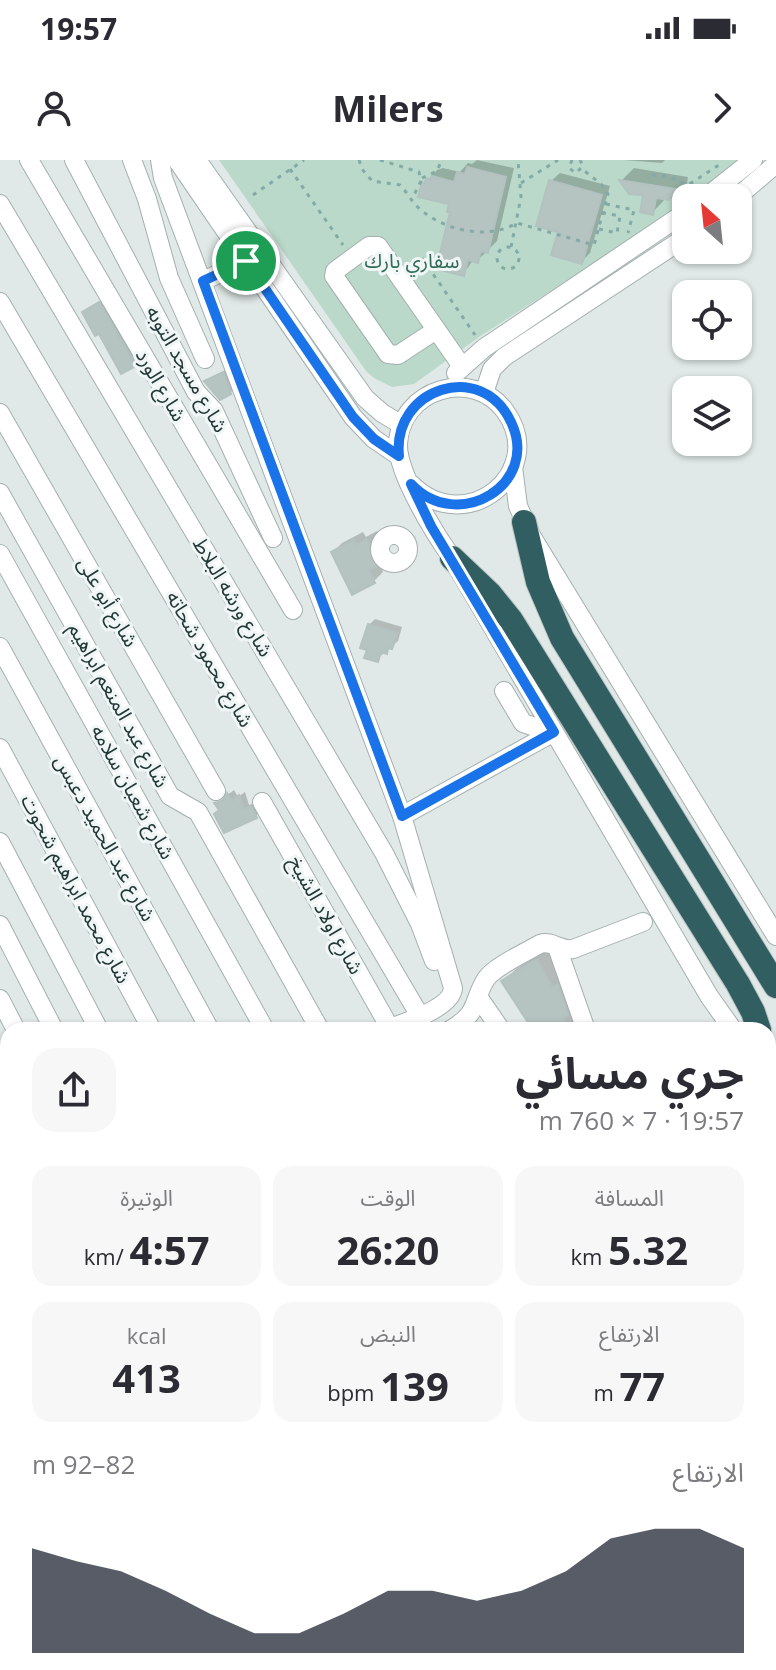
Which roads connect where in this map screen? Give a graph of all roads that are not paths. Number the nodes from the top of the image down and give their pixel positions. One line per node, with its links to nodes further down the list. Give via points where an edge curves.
1 (29, 160): 36 (street, شارع الورد)
2 (74, 160): 32 (street, شارع مسجد التوبه, via 196,392 214,411)
3 (132, 160): 20 (street, via 169,278)
4 (160, 160): 17 (street)
5 (177, 160): 16 (street)
6 (197, 160): 25 (street, via 365,398)
7 (753, 160): 9 (street)
8 (776, 164): 10 (street)
9 (723, 184)
10 (752, 184)
11 (0, 204): 52 (street, شارع ورشه البلاط, via 384,853 420,924)
12 (672, 222): 13 (street)
13 (652, 236): 15 (street); 21 (street)
14 (672, 247): 15 (street)
15 (664, 253): 23 (street, via 504,357 488,376)
16 (246, 261): 17 (street); 26 (street, via 353,417)
17 (203, 281): 43 (street)
18 (0, 302): 53 (street, شارع محمود شحاته)
19 (436, 330): 19 (street, via 376,244 335,271 336,280 388,354 398,355); 21 (street)
20 (205, 359)
21 (461, 365): 22 (street)
22 (447, 388): 23 (street); 25 (street, via 415,405)
23 (484, 393): 27 (street, via 503,408 515,430)
24 (0, 413): 41 (street, شارع أبو على)
25 (402, 425): 26 (street)
26 (399, 456): 28 (street)
27 (513, 466): 28 (street, via 501,487 471,504 438,503); 30 (street)
28 (411, 484): 31 (street)
29 (0, 493): 60 (street, شارع عبد المنعم ابراهيم, via 170,796 198,812)
30 (524, 522): 47 (street); 49 (highway, via 538,582 562,638)
31 (431, 526): 33 (street); 35 (street)
32 (273, 538)
33 (406, 541)
34 (0, 554): 59 (street, شارع شعبان سلامه)
35 (452, 558): 39 (street); 67 (highway, via 511,620 738,984)
36 (293, 610)
37 (0, 647): 58 (street, شارع عبد الحميد دعبس)
38 (504, 691): 39 (street, via 523,723)
39 (551, 728): 43 (street); 66 (street)
40 (0, 748): 57 (street, شارع محمد ابراهيم شحوت)
41 (216, 791)
42 (262, 802): 61 (street, شارع اولاد الشيخ)
43 (402, 816): 52 (street, via 453,988)
44 (0, 842): 56 (street)
45 (643, 922): 48 (street, via 573,949)
46 (0, 925): 55 (street)
47 (776, 936)
48 (557, 947): 50 (street, via 540,944 497,970 487,977); 65 (street)
49 (776, 986)
50 (479, 998): 63 (street); 64 (street)
51 (0, 999): 54 (street)
52 (449, 999): 53 (street)
53 (420, 1016): 62 (street)
54 (12, 1022)
55 (50, 1022)
56 (95, 1022)
57 (148, 1022)
58 (206, 1022)
59 (261, 1022)
60 (316, 1022)
61 (383, 1022)
62 (405, 1022)
63 (463, 1022)
64 (496, 1022)
65 (583, 1022)
66 (721, 1022)
67 (756, 1022)

